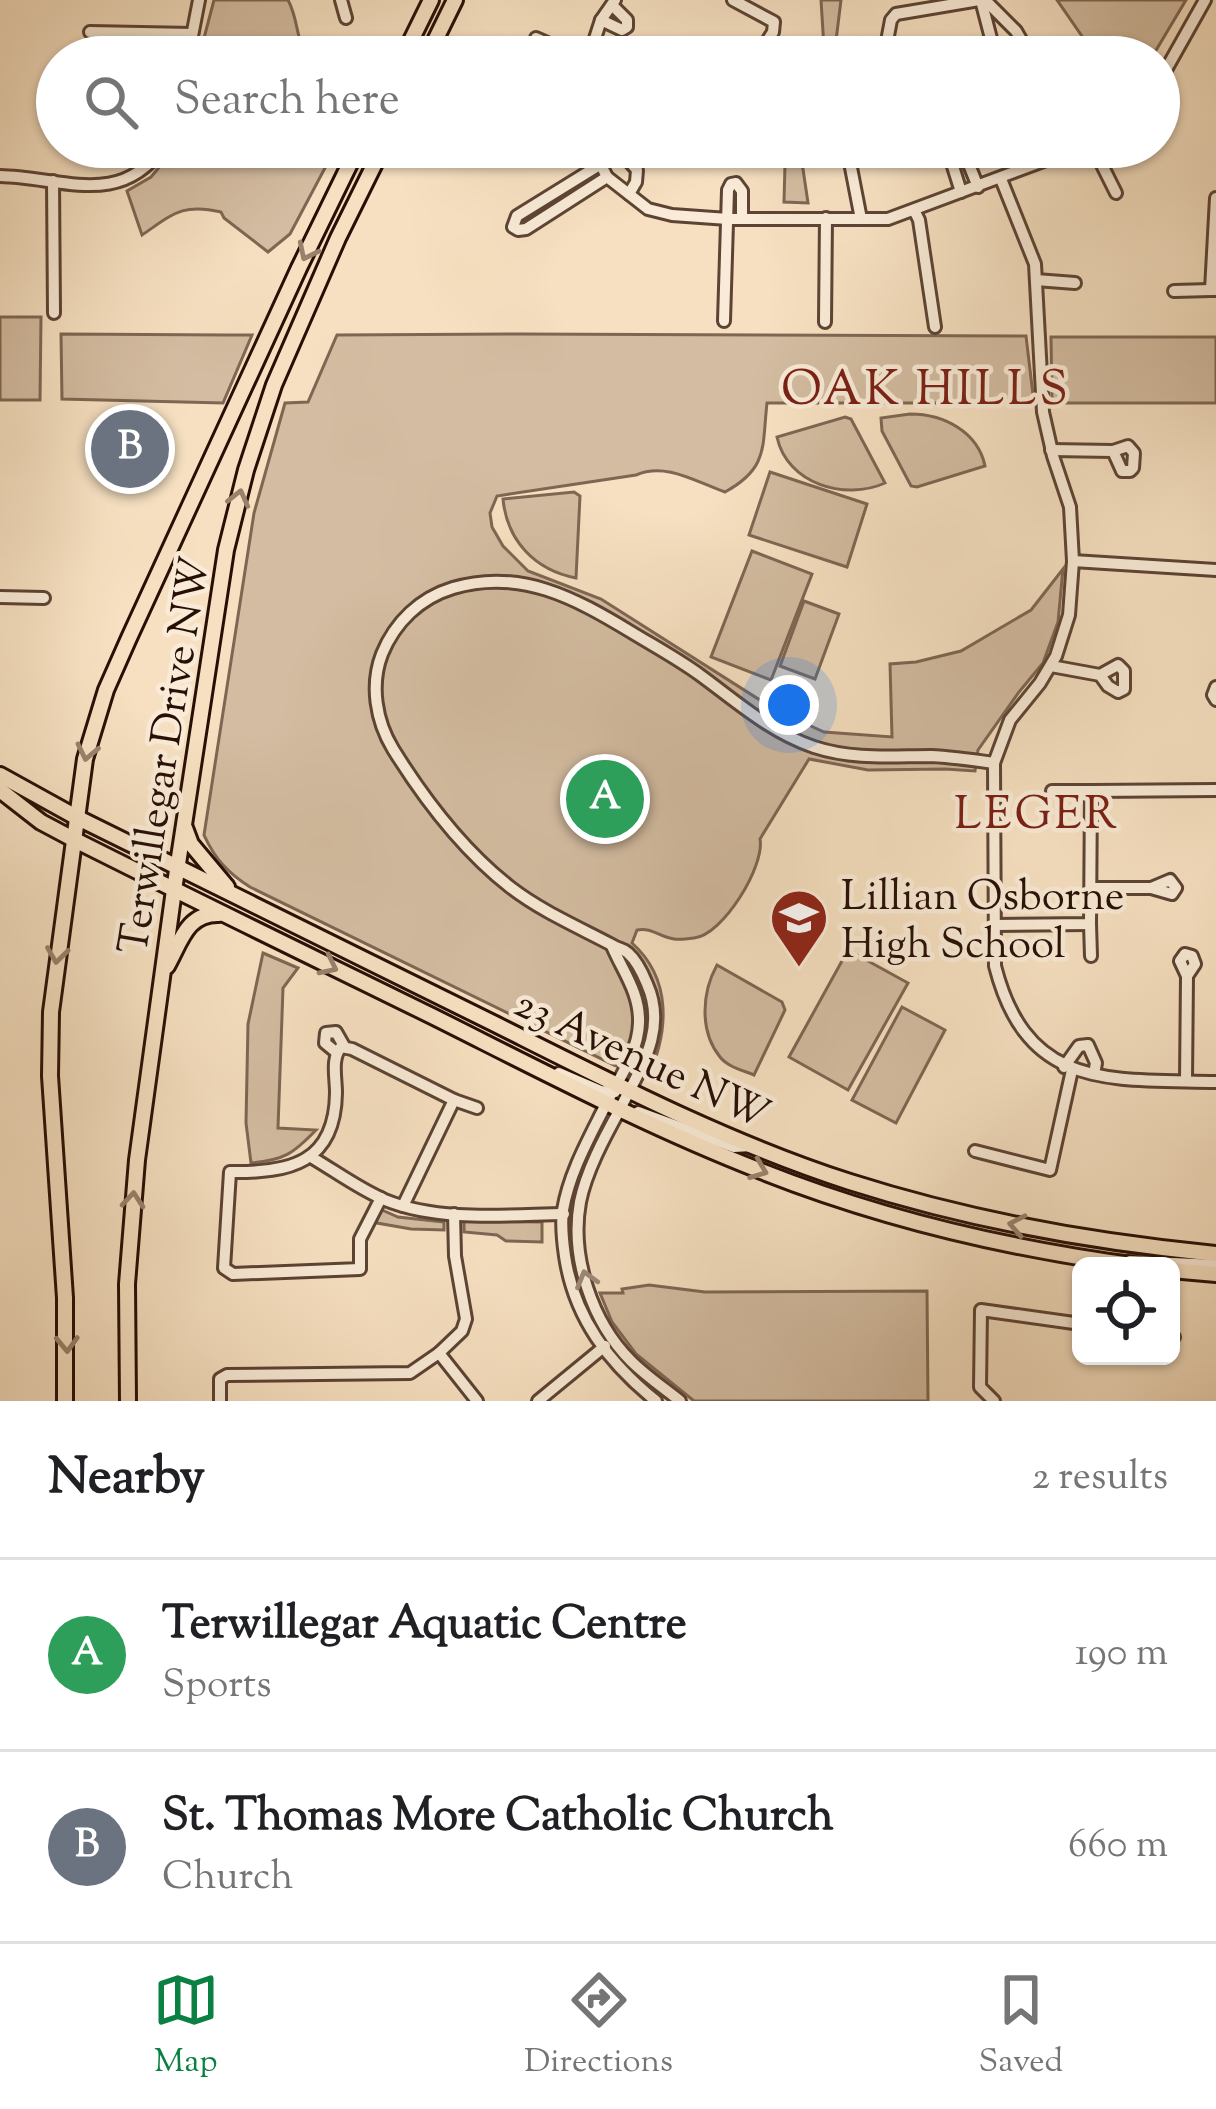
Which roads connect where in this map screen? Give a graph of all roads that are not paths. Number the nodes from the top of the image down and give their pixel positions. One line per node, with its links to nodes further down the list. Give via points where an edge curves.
1 (200, 0): 12 (street)
2 (341, 0): 9 (street)
3 (430, 0): 13 (main road)
4 (455, 0): 14 (main road)
5 (733, 0): 16 (street, via 774,22)
6 (982, 0): 17 (street, via 896,14); 18 (street); 19 (street)
7 (613, 2): 10 (street); 10 (street, via 627,27)
8 (1205, 9): 20 (street)
9 (346, 18)
10 (602, 20): 15 (street)
11 (90, 32): 12 (street)
12 (192, 34)
13 (413, 36)
14 (437, 36)
15 (596, 36)
16 (770, 36)
17 (888, 36)
18 (991, 36)
19 (1018, 36)
20 (1180, 49)
21 (143, 168): 35 (street, via 116,184)
22 (348, 168): 70 (main road, Terwillegar Drive NW, one-way to 70, via 106,690)
23 (372, 168): 71 (main road, Terwillegar Drive NW, one-way to 23, via 245,470)
24 (595, 168): 33 (street, via 513,226 526,230)
25 (603, 168): 33 (street)
26 (635, 168): 39 (street)
27 (851, 168): 45 (street)
28 (954, 168): 37 (street)
29 (970, 168): 36 (street)
30 (1026, 168): 34 (street)
31 (1104, 168): 38 (street)
32 (0, 176): 35 (street)
33 (607, 177): 39 (street)
34 (1000, 179): 36 (street); 46 (street)
35 (53, 181): 50 (street)
36 (978, 187): 37 (street)
37 (962, 192): 41 (street)
38 (1116, 193)
39 (629, 194): 44 (street, via 671,215)
40 (1216, 198): 48 (street)
41 (914, 210): 45 (street); 53 (street)
42 (742, 218): 43 (street); 44 (street); 44 (street, via 736,183 729,185)
43 (826, 218): 45 (street); 52 (street)
44 (728, 219): 51 (street)
45 (861, 219)
46 (1036, 280): 47 (street); 54 (street)
47 (1075, 283)
48 (1213, 290): 49 (street)
49 (1174, 291)
50 (54, 313)
51 (724, 321)
52 (825, 322)
53 (935, 327)
54 (1051, 451): 55 (street); 56 (street, via 1070,507)
55 (1113, 451)
56 (1072, 561): 57 (street); 60 (street, via 1069,615)
57 (1216, 569)
58 (0, 597): 59 (street)
59 (44, 598)
60 (1051, 666): 61 (street); 64 (street, via 1010,720)
61 (1100, 675)
62 (1216, 687): 63 (street)
63 (1216, 700)
64 (994, 763): 80 (street); 88 (street, via 855,757 802,743 550,589 463,585 403,619 382,655 376,686 393,749 478,858 545,910 626,951 653,998 653,1041)
65 (0, 775): 70 (main road, 23 Avenue NW)
66 (0, 790): 72 (main road, 23 Avenue NW)
67 (1216, 790): 69 (street)
68 (1052, 791): 69 (street)
69 (1091, 791): 74 (street)
70 (76, 817): 72 (main road, Terwillegar Drive NW); 73 (main road, 23 Avenue NW)
71 (184, 820): 73 (main road, Terwillegar Drive NW); 77 (main road, via 191,844)
72 (73, 839): 76 (main road, 23 Avenue NW); 107 (main road, Terwillegar Drive NW, one-way to 107, via 50,1076)
73 (178, 867): 76 (main road, Terwillegar Drive NW); 77 (main road, 23 Avenue NW)
74 (1091, 887): 75 (street); 79 (street)
75 (1151, 888)
76 (174, 890): 78 (main road, 23 Avenue NW); 82 (main road, Terwillegar Drive NW)
77 (235, 896): 88 (main road, 23 Avenue NW)
78 (224, 914): 82 (main road, via 195,919); 88 (main road, 23 Avenue NW, one-way to 88, via 478,1040)
79 (1090, 924): 80 (street); 81 (street)
80 (994, 925): 84 (street, via 995,966 1010,1012 1040,1050)
81 (1090, 956)
82 (162, 974): 108 (main road, Terwillegar Drive NW, one-way to 82, via 133,1201)
83 (1187, 976): 86 (street)
84 (1068, 1068): 85 (street); 85 (street, via 1079,1046 1088,1045); 91 (street, via 1050,1170)
85 (1094, 1074): 86 (street)
86 (1186, 1081): 87 (street)
87 (1216, 1082)
88 (618, 1098): 95 (street); 97 (street, via 570,1181); 98 (main road, 23 Avenue NW, one-way to 88, via 996,1221 850,1182); 99 (main road, 23 Avenue NW, one-way to 99, via 726,1157 844,1201)
89 (454, 1100): 90 (street); 92 (street, via 340,1049 327,1140); 94 (street)
90 (477, 1108)
91 (975, 1151)
92 (311, 1156): 93 (street); 93 (street, via 261,1173 230,1172 224,1268 232,1274 360,1269 360,1239)
93 (381, 1198): 94 (street)
94 (404, 1206): 96 (street)
95 (579, 1213): 97 (street); 104 (street, one-way to 95, via 586,1281)
96 (454, 1214): 97 (street); 106 (street, via 466,1319)
97 (562, 1214): 105 (street, via 570,1283)
98 (1216, 1254)
99 (1082, 1257)
100 (1180, 1267): 102 (street)
101 (1180, 1270): 102 (main road)
102 (1216, 1270)
103 (1072, 1323): 114 (street, via 981,1310 980,1387)
104 (614, 1340): 105 (street); 113 (street)
105 (602, 1348): 111 (street); 112 (street)
106 (439, 1353): 109 (street, via 410,1373 227,1375); 110 (street)
107 (65, 1401)
108 (128, 1401)
109 (220, 1401)
110 (477, 1401)
111 (538, 1401)
112 (656, 1401)
113 (680, 1401)
114 (994, 1401)

